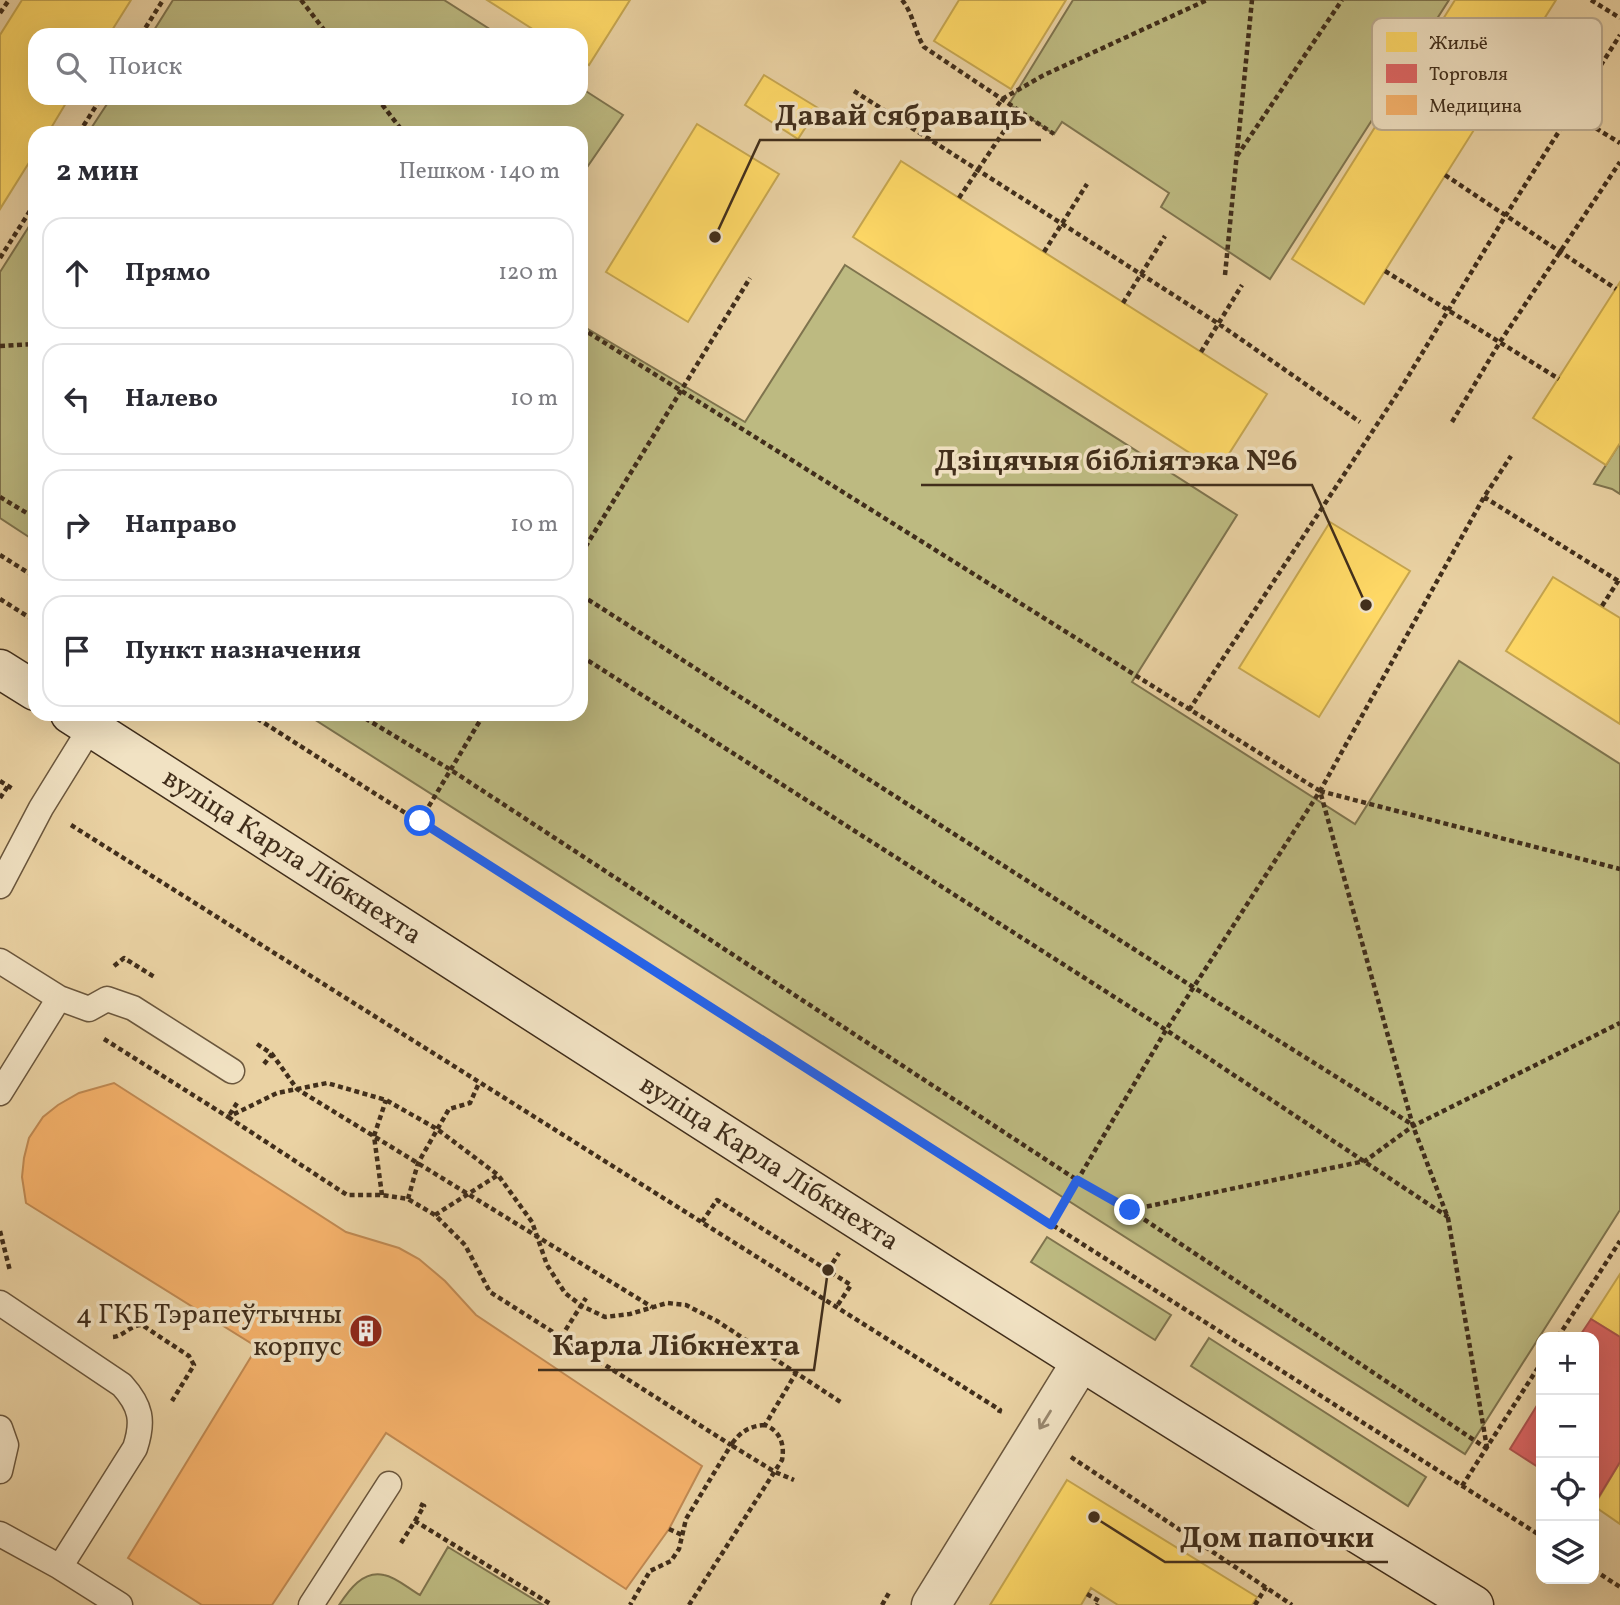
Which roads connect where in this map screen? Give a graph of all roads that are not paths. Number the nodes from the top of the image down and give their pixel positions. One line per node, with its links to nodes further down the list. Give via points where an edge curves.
1 (0, 669): 2 (main road)
2 (28, 687)
3 (80, 721): 4 (lane); 10 (main road, вуліца Карла Лібкнехта)
4 (0, 886)
5 (0, 961): 6 (lane)
6 (59, 998): 7 (lane, via 89,1009 107,999 134,1008); 8 (lane)
7 (232, 1071)
8 (0, 1093)
9 (0, 1303): 15 (lane, via 122,1385 139,1410 141,1429 135,1448)
10 (1081, 1362): 18 (main road, one-way to 18); 19 (main road, вуліца Карла Лібкнехта)
11 (0, 1428): 12 (lane, via 6,1445)
12 (0, 1471)
13 (389, 1484): 17 (lane)
14 (0, 1535): 15 (lane)
15 (60, 1567): 16 (lane)
16 (120, 1605)
17 (311, 1605)
18 (931, 1605)
19 (1474, 1605)

